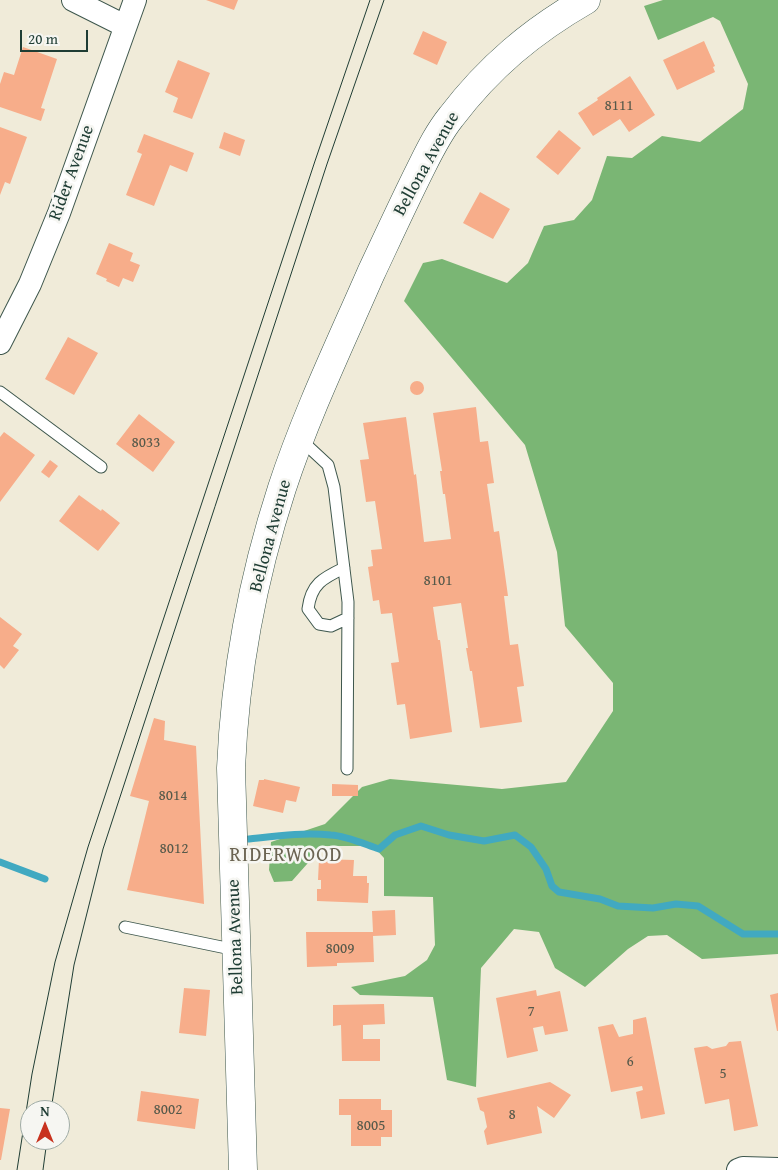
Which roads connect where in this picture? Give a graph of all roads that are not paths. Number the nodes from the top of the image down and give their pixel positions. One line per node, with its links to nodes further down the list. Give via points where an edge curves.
1 (73, 0): 4 (street)
2 (135, 0): 4 (street, Rider Avenue)
3 (586, 0): 7 (street, Bellona Avenue, via 522,42 485,76 449,118 400,209)
4 (125, 26): 5 (street, Rider Avenue, via 59,213 30,284)
5 (0, 343)
6 (0, 392): 8 (lane)
7 (300, 439): 9 (lane, via 328,464); 13 (street, Bellona Avenue, via 265,548 240,673 231,768)
8 (100, 467)
9 (344, 568): 10 (lane); 10 (lane, via 324,578 310,596 308,609 319,624 331,626)
10 (348, 618): 11 (lane)
11 (347, 769)
12 (125, 927): 13 (lane)
13 (236, 950): 15 (street, Bellona Avenue)
14 (778, 1169): 16 (street)
15 (243, 1170)
16 (738, 1170)

